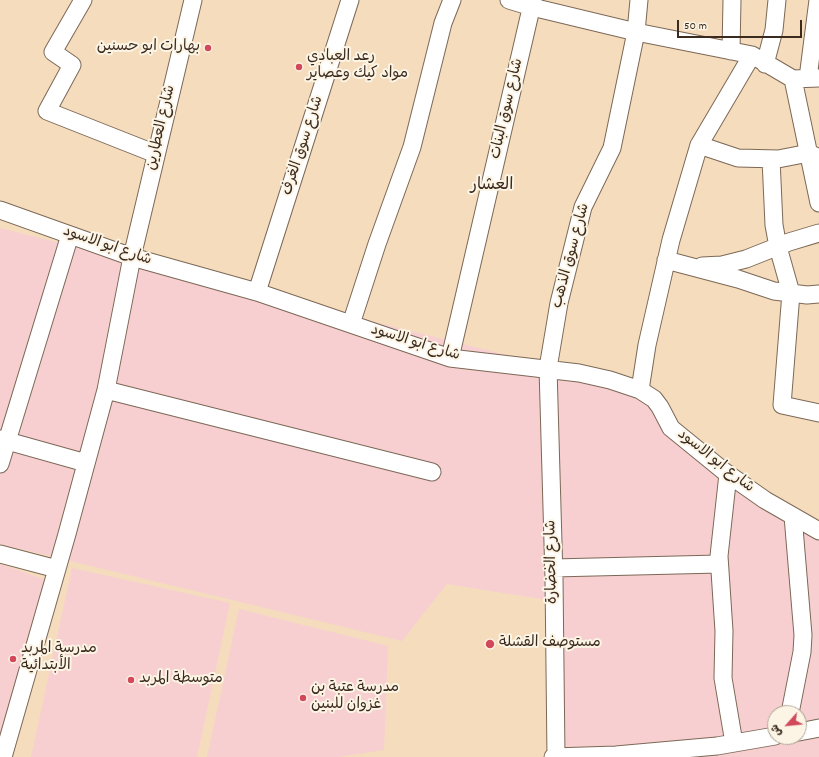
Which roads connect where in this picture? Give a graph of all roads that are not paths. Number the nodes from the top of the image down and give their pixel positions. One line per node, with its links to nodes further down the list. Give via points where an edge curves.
1 (83, 0): 16 (street, via 54,52 72,65 47,111)
2 (193, 0): 16 (street, شارع العطارين)
3 (350, 0): 27 (street, شارع سوق الغرف)
4 (452, 0): 30 (street, via 443,23 412,147)
5 (509, 0): 10 (street)
6 (639, 0): 11 (street, شارع سوق الذهب)
7 (732, 0): 12 (street)
8 (777, 0): 13 (street, via 774,30)
9 (818, 0): 14 (street)
10 (532, 4): 11 (street); 31 (street, شارع سوق البنات)
11 (636, 32): 12 (street); 32 (street, شارع سوق الذهب, via 612,148 583,207 559,303)
12 (731, 51): 13 (street)
13 (758, 60): 14 (street); 15 (street)
14 (807, 78): 17 (street)
15 (699, 145): 18 (street, via 738,158); 25 (street)
16 (156, 154): 24 (street, شارع العطارين)
17 (814, 156): 18 (street); 19 (street)
18 (771, 159): 23 (street, via 774,225)
19 (819, 203)
20 (0, 210): 22 (street, شارع ابو الاسود)
21 (819, 233): 23 (street)
22 (70, 235): 24 (street, شارع ابو الاسود); 36 (street)
23 (778, 247): 26 (street, via 722,265); 28 (street)
24 (132, 257): 27 (street, شارع ابو الاسود); 33 (street, شارع العطارين)
25 (666, 260): 26 (street); 34 (street)
26 (690, 266): 28 (street, via 774,291)
27 (257, 292): 30 (street, شارع ابو الاسود)
28 (791, 293): 29 (street); 35 (street, via 782,405)
29 (819, 294)
30 (351, 324): 31 (street, شارع ابو الاسود)
31 (450, 358): 32 (street, شارع ابو الاسود)
32 (548, 368): 34 (street, شارع ابو الاسود, via 592,376); 45 (street, شارع الخضارة)
33 (106, 390): 37 (street, شارع العطارين); 39 (street)
34 (640, 390): 40 (street, شارع ابو الاسود, via 660,407 671,428)
35 (819, 413)
36 (4, 440): 37 (street); 38 (street)
37 (86, 463): 46 (street, شارع العطارين)
38 (0, 464)
39 (432, 472)
40 (728, 474): 41 (street, شارع ابو الاسود); 44 (street)
41 (793, 516): 42 (street, شارع ابو الاسود); 47 (street, via 803,635)
42 (819, 531)
43 (0, 554): 46 (street)
44 (719, 564): 45 (street); 51 (street, via 724,631)
45 (553, 568): 54 (street, شارع الخضارة)
46 (57, 569): 52 (street, شارع العطارين)
47 (792, 705)
48 (819, 728): 49 (street)
49 (807, 730)
50 (767, 738): 51 (street)
51 (723, 749): 54 (street)
52 (2, 757)
53 (553, 757): 54 (street)
54 (556, 757)

